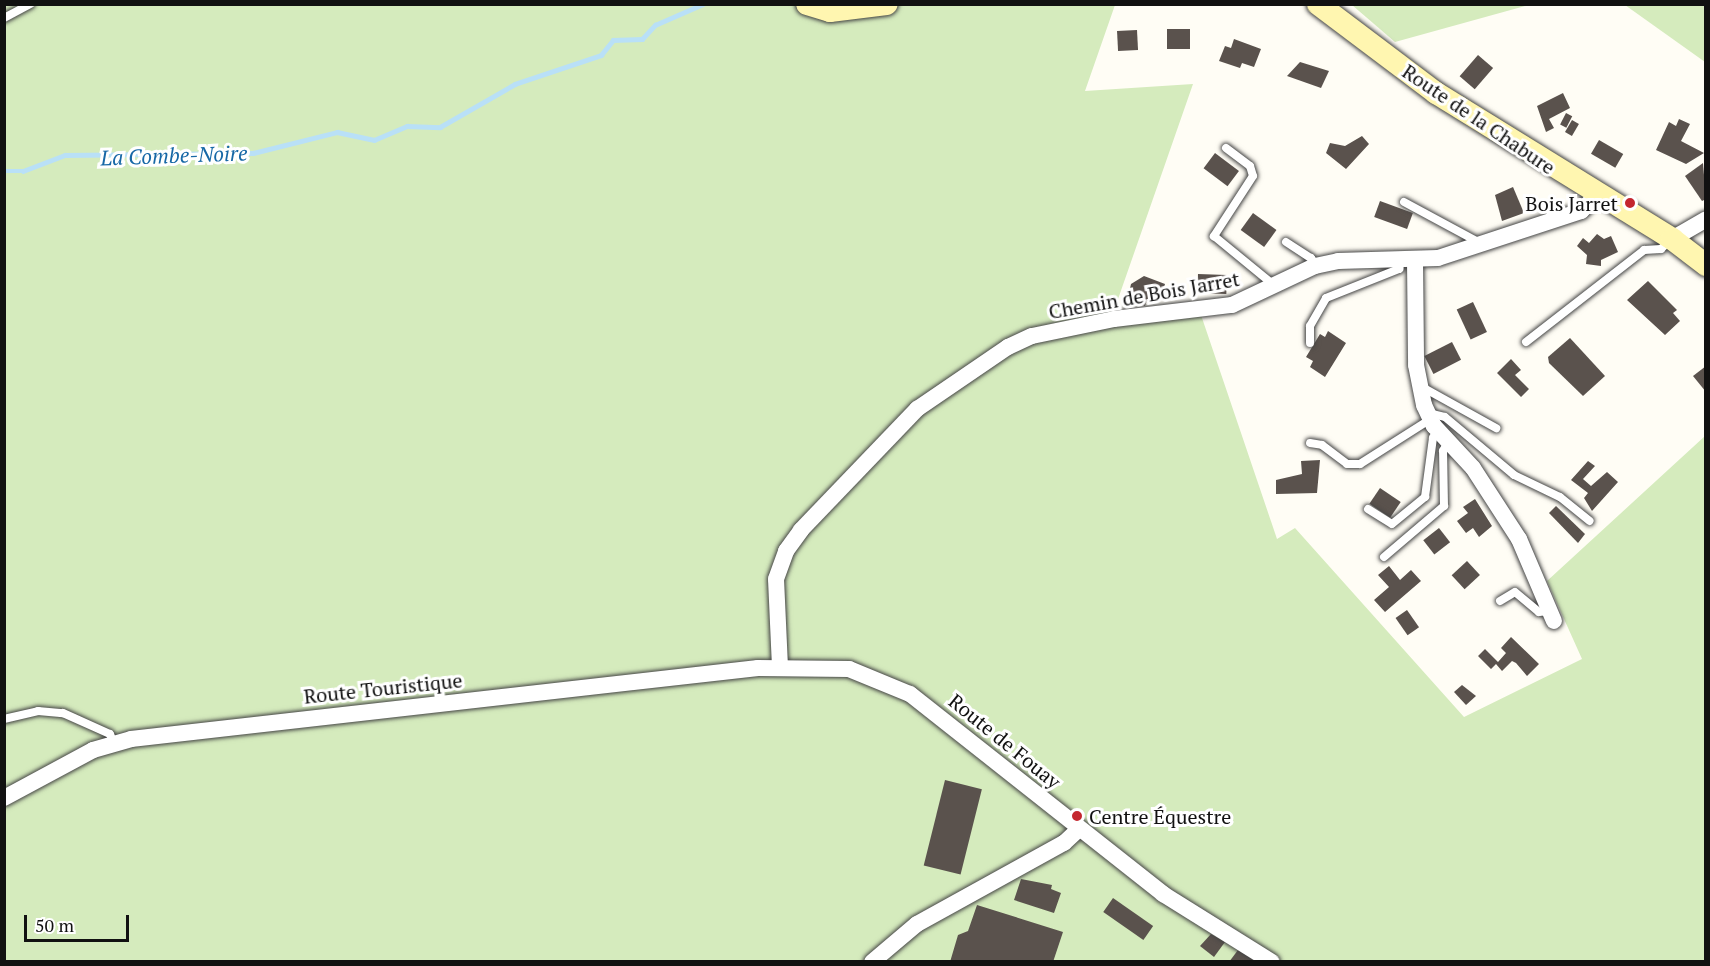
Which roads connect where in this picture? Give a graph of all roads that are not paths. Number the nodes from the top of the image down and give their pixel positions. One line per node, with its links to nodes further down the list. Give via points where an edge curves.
1 (30, 4): 5 (lane)
2 (807, 4): 3 (main road, via 830,11)
3 (887, 4)
4 (1317, 4): 7 (main road, Route de la Chabure, via 1436,93)
5 (4, 18)
6 (1226, 148): 16 (lane, via 1250,166 1253,176 1214,236)
7 (1597, 195): 10 (main road, Route de la Chabure); 12 (street, Chemin de Bois Jarret, via 1581,211)
8 (1404, 202): 12 (lane, via 1476,237)
9 (1706, 219): 10 (street)
10 (1672, 239): 14 (main road, Route de la Chabure); 17 (lane, via 1661,249 1644,250)
11 (1286, 242): 15 (lane, via 1311,258)
12 (1482, 244): 13 (street, Chemin de Bois Jarret)
13 (1408, 261): 15 (street, Chemin de Bois Jarret, via 1338,261); 18 (lane, via 1399,269 1326,298 1310,326); 19 (street)
14 (1706, 265)
15 (1315, 266): 16 (street, Chemin de Bois Jarret)
16 (1276, 287): 28 (street, Chemin de Bois Jarret, via 1232,305 1114,319 1032,336 981,363 917,409 838,489 786,551 776,579)
17 (1526, 342)
18 (1310, 343)
19 (1419, 385): 20 (street); 21 (lane)
20 (1436, 426): 22 (lane, via 1360,464 1347,464); 23 (lane, via 1425,497 1392,524); 24 (lane, via 1445,417 1514,476 1560,497); 25 (lane, via 1443,451 1444,507); 27 (street, via 1473,468 1519,539)
21 (1496, 428)
22 (1310, 443)
23 (1368, 509)
24 (1590, 521)
25 (1384, 557)
26 (1500, 601): 27 (lane, via 1515,592 1539,612)
27 (1552, 616)
28 (780, 667): 30 (street, Route Touristique); 32 (street, Route de Fouay, via 849,669 892,684 975,743)
29 (4, 720): 30 (lane, via 38,711 63,713 110,734)
30 (114, 742): 31 (street, Route Touristique)
31 (4, 798)
32 (1079, 829): 33 (street, via 1064,843 917,924); 34 (street, Route de Fouay, via 1206,924)
33 (872, 962)
34 (1272, 962)

